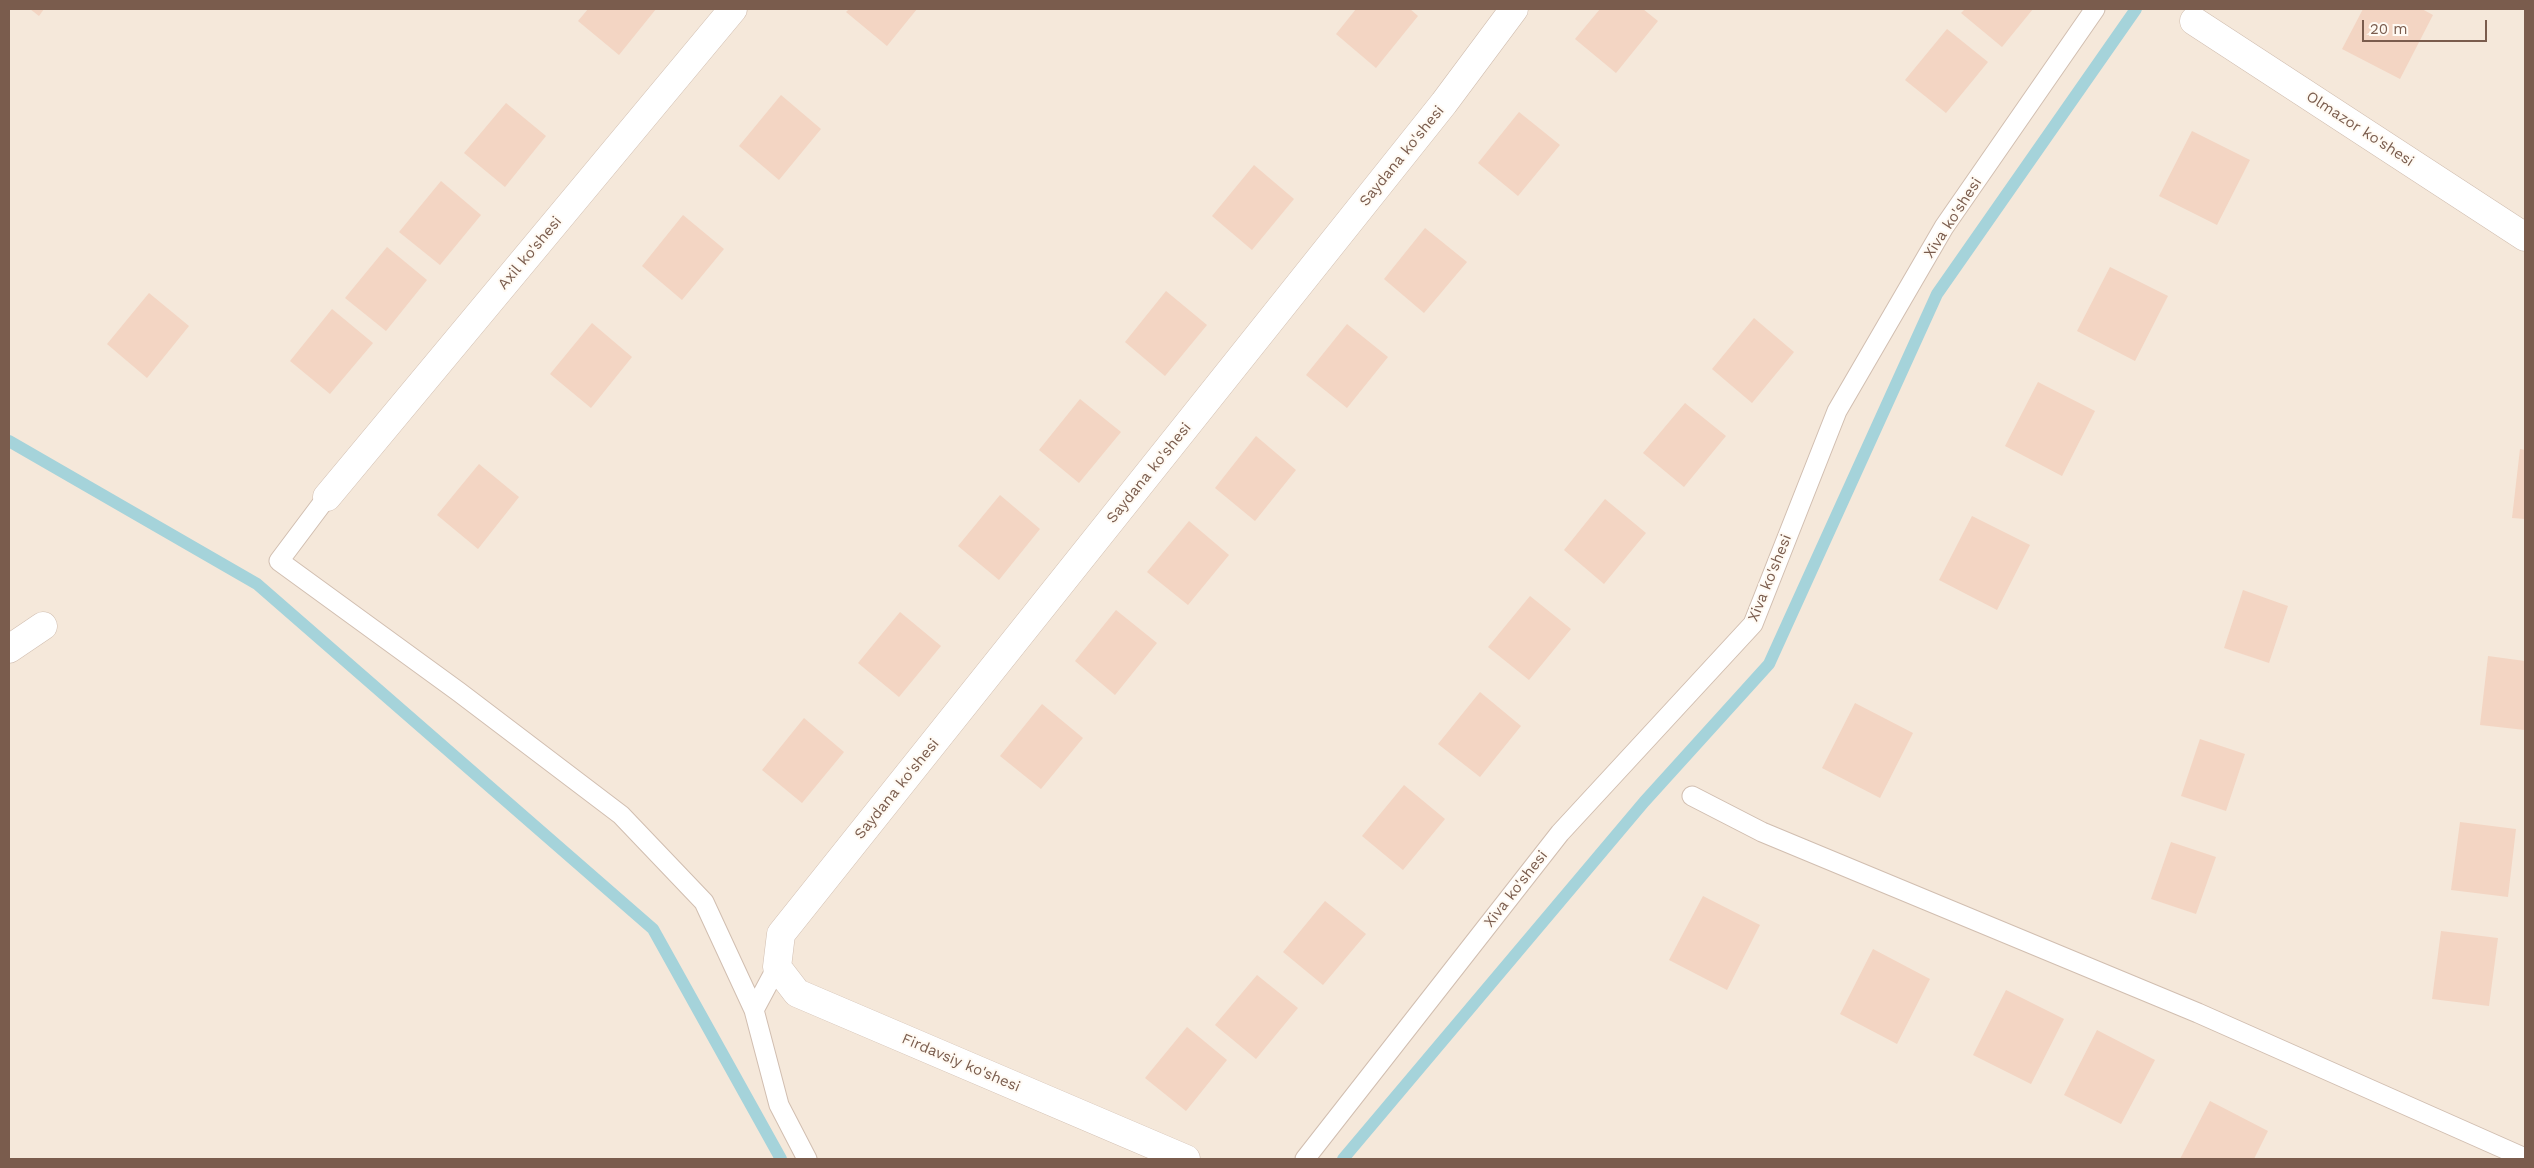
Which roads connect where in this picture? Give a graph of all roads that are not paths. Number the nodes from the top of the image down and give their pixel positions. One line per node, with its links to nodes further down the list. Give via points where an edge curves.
1 (732, 9): 6 (street, Axil ko'shesi)
2 (1514, 9): 10 (street, Saydana ko'shesi, via 1444,103 781,934)
3 (2095, 9): 15 (lane, Xiva ko'shesi, via 1944,227 1837,411 1753,624 1560,833)
4 (2194, 21): 5 (street, Olmazor ko'shesi)
5 (2525, 237)
6 (326, 497): 11 (lane, via 280,561 621,815 704,902)
7 (43, 626): 8 (street)
8 (9, 649)
9 (1692, 796): 12 (lane, via 1762,832 2198,1013)
10 (777, 967): 11 (lane); 14 (street, Firdavsiy ko'shesi, via 797,993)
11 (754, 1010): 13 (lane, via 779,1105)
12 (2525, 1158)
13 (807, 1159)
14 (1186, 1159)
15 (1305, 1159)

